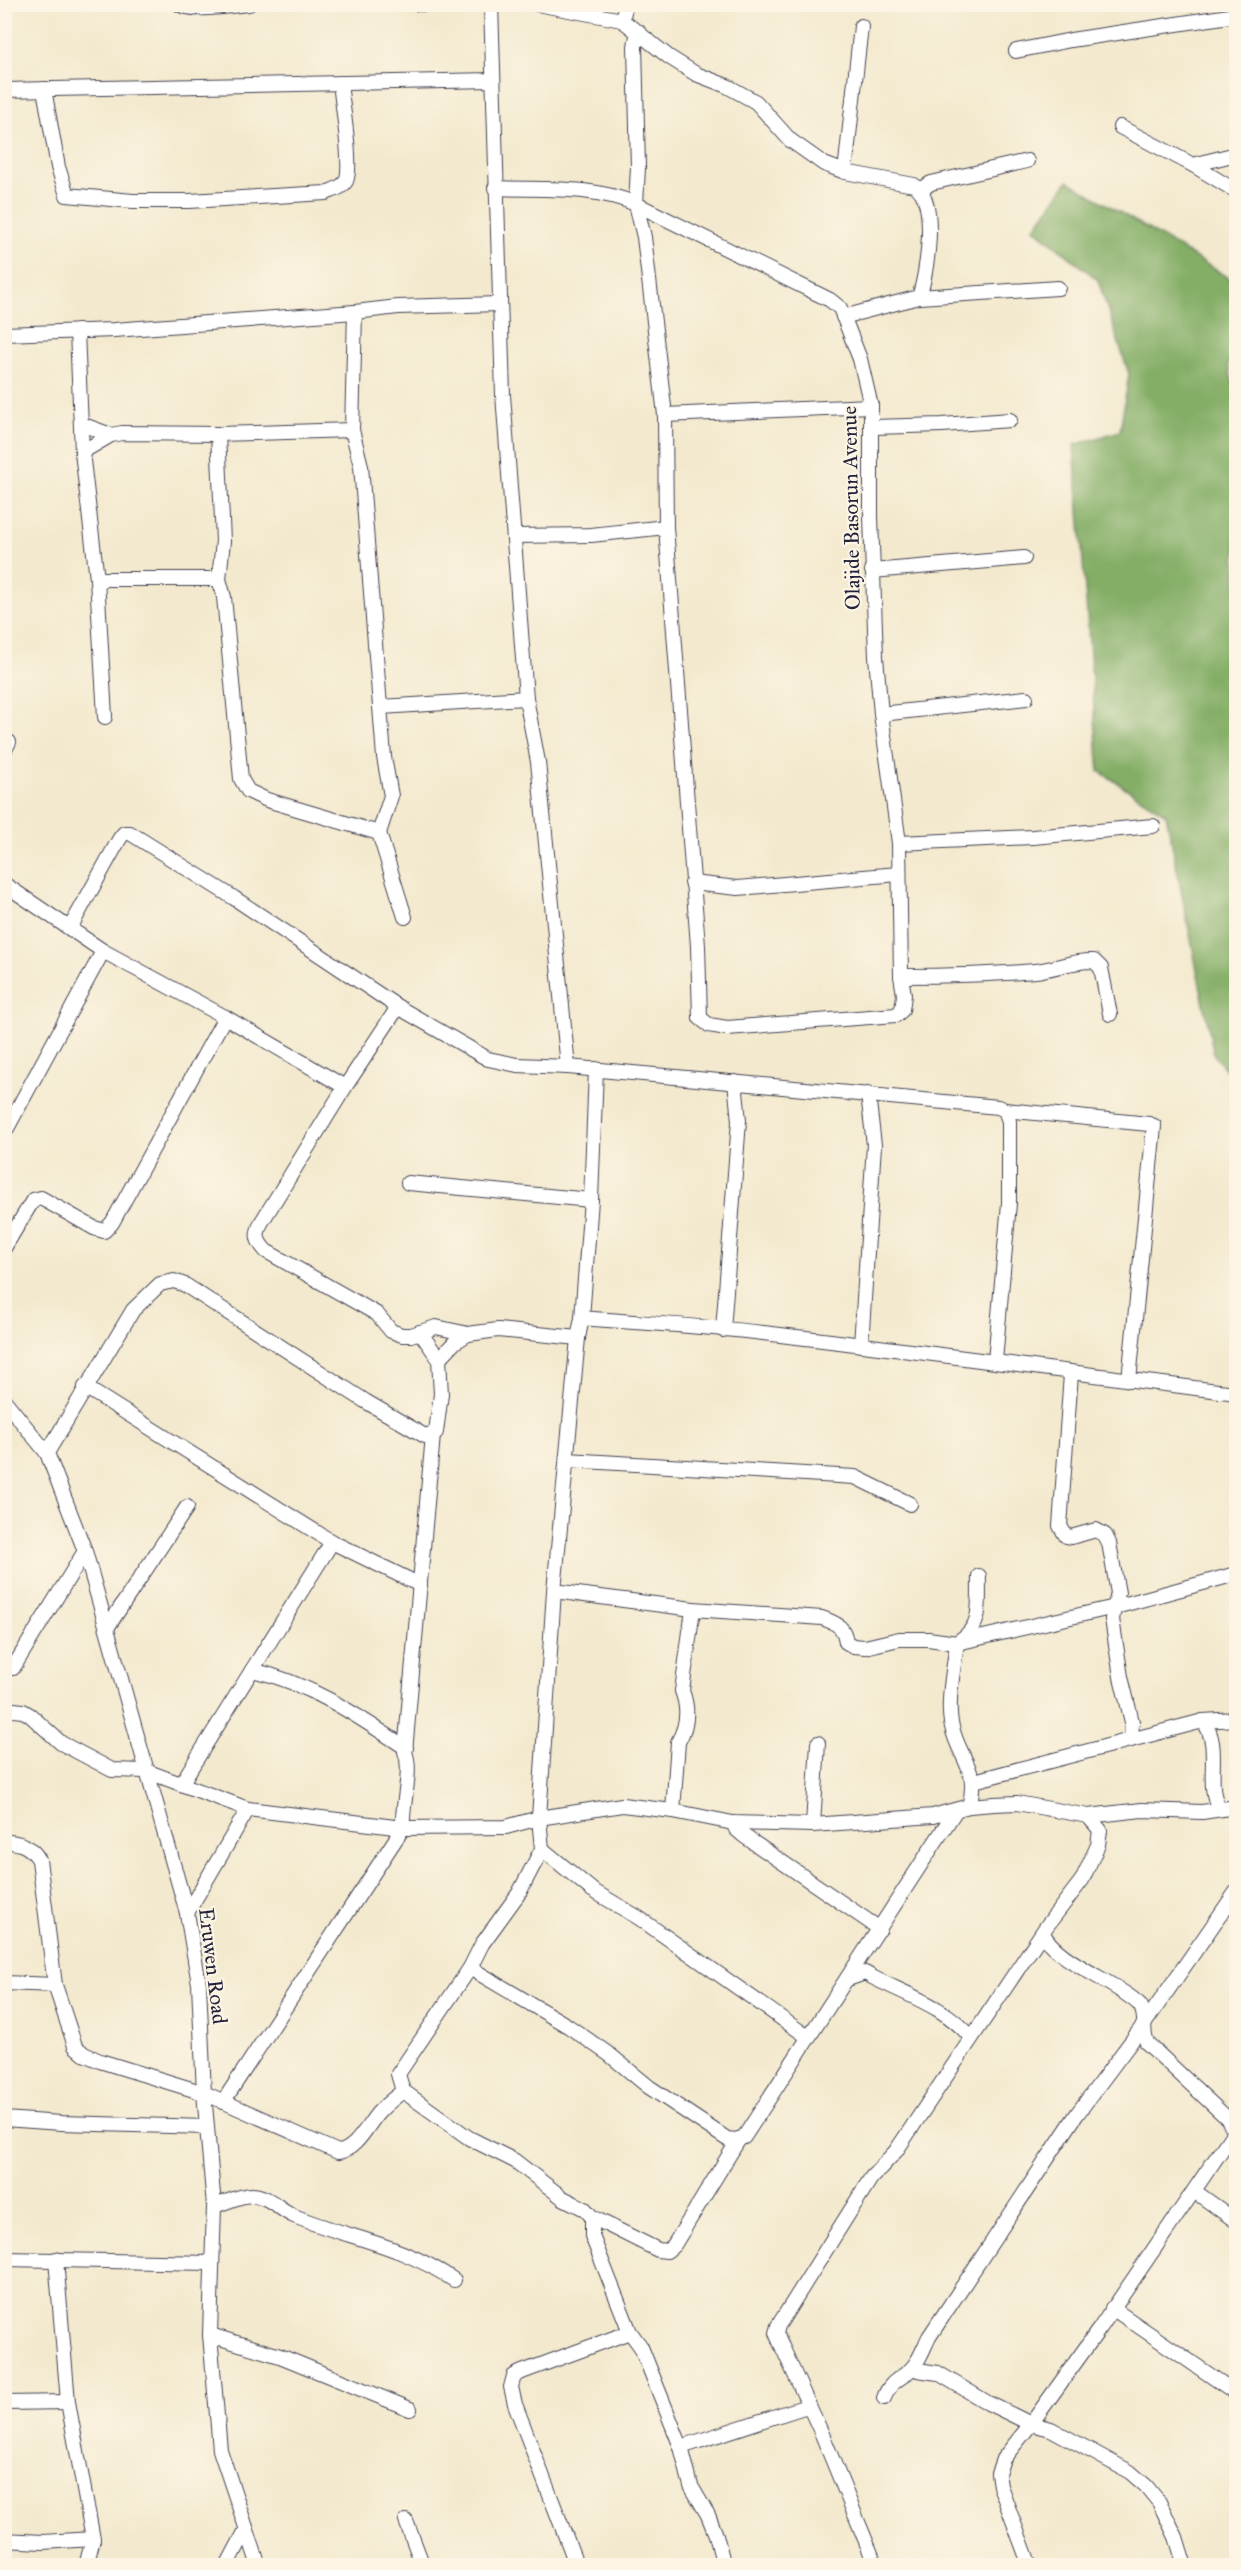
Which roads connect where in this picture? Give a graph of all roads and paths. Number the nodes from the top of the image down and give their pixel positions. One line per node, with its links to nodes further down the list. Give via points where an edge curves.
1 (179, 4): 2 (street, via 193,8)
2 (249, 4)
3 (419, 4): 4 (street)
4 (435, 4)
5 (490, 4): 13 (street)
6 (537, 4): 9 (street)
7 (626, 4): 9 (street)
8 (1234, 12): 12 (street)
9 (622, 20): 11 (street)
10 (861, 26): 21 (street)
11 (638, 31): 21 (street, via 696,74 756,102 790,140 824,164); 25 (street)
12 (1016, 51)
13 (493, 80): 14 (street); 22 (street)
14 (340, 83): 15 (street); 15 (street, via 349,168 345,182 337,189 189,201 67,195)
15 (44, 89): 16 (street)
16 (4, 90)
17 (1120, 127): 20 (street)
18 (1236, 154): 20 (street)
19 (1027, 161): 23 (street, via 932,183)
20 (1193, 165): 24 (street)
21 (845, 172): 23 (street)
22 (495, 188): 25 (street, Olajide Basorun Avenue, via 598,191); 28 (street)
23 (922, 189): 27 (street, via 929,230 927,273)
24 (1236, 191)
25 (636, 204): 30 (street, Olajide Basorun Avenue, via 830,300 840,308); 34 (street, via 644,237)
26 (1058, 288): 27 (street)
27 (919, 297): 30 (street)
28 (499, 304): 29 (street, via 398,306); 43 (street)
29 (356, 312): 31 (street); 38 (street)
30 (843, 317): 33 (street, Olajide Basorun Avenue, via 860,359)
31 (77, 331): 32 (street); 36 (street)
32 (4, 334)
33 (871, 406): 34 (street); 37 (street, Olajide Basorun Avenue)
34 (665, 415): 42 (street)
35 (1010, 420): 37 (street)
36 (81, 424): 40 (street); 41 (street)
37 (873, 427): 45 (street, Olajide Basorun Avenue)
38 (352, 430): 39 (street); 50 (street, via 362,466)
39 (218, 434): 40 (street); 47 (street, via 223,540)
40 (111, 435): 41 (street)
41 (82, 452): 46 (street)
42 (666, 527): 43 (street, via 591,535); 57 (street)
43 (514, 536): 48 (street)
44 (1024, 558): 45 (street)
45 (872, 571): 51 (street, Olajide Basorun Avenue)
46 (98, 579): 47 (street); 52 (street)
47 (219, 579): 54 (street, via 224,597 241,779 249,791 267,800)
48 (526, 698): 50 (street); 66 (street, via 538,762)
49 (1026, 698): 51 (street)
50 (381, 707): 54 (street, via 391,796)
51 (881, 714): 55 (street, Olajide Basorun Avenue)
52 (105, 717)
53 (1153, 826): 55 (street)
54 (379, 833): 59 (street)
55 (899, 843): 56 (street, Olajide Basorun Avenue)
56 (898, 874): 57 (street, via 738,888); 62 (street, Olajide Basorun Avenue)
57 (692, 883): 62 (street, Olajide Basorun Avenue, via 698,1007 700,1018 709,1025 727,1028 896,1015 902,1010 904,996)
58 (4, 884): 60 (street)
59 (405, 917)
60 (70, 928): 61 (street); 63 (street, via 120,838 130,833)
61 (103, 951): 65 (street); 72 (street)
62 (901, 976): 64 (street, via 983,975 1094,961 1101,968)
63 (398, 1007): 66 (street, via 488,1059 517,1065); 69 (street)
64 (1110, 1014)
65 (225, 1017): 69 (street); 75 (street, via 112,1223 104,1230 94,1228 41,1198 33,1200)
66 (568, 1067): 67 (street)
67 (596, 1070): 68 (street); 74 (street)
68 (735, 1082): 70 (street); 77 (street, via 739,1121)
69 (345, 1087): 78 (street, via 261,1223 258,1242 266,1251 377,1314 391,1331 402,1335)
70 (868, 1094): 71 (street); 81 (street, via 874,1145)
71 (1005, 1110): 83 (street, via 1009,1121 1009,1203); 85 (street, via 1154,1126)
72 (4, 1134)
73 (408, 1184): 74 (street)
74 (591, 1200): 76 (street)
75 (4, 1248)
76 (582, 1318): 77 (street); 80 (street)
77 (723, 1330): 81 (street)
78 (420, 1332): 79 (street, via 436,1328); 82 (street)
79 (468, 1334): 80 (street, via 498,1330); 82 (street)
80 (578, 1338): 91 (street)
81 (861, 1346): 83 (street)
82 (439, 1359): 89 (street, via 441,1394)
83 (995, 1361): 84 (street)
84 (1071, 1374): 85 (street); 100 (street, via 1060,1526 1071,1537 1096,1530 1105,1535 1118,1593)
85 (1129, 1380): 87 (street)
86 (85, 1388): 89 (street, via 133,1310 160,1284 174,1281 365,1401 425,1436); 90 (street); 94 (street)
87 (1236, 1393)
88 (5, 1400): 90 (street, Eruwen Road)
89 (433, 1435): 98 (street)
90 (47, 1453): 95 (street, Eruwen Road)
91 (567, 1460): 92 (street, via 846,1476); 99 (street)
92 (910, 1504)
93 (188, 1507): 102 (street)
94 (332, 1542): 98 (street); 105 (street)
95 (85, 1551): 102 (street, Eruwen Road); 104 (street)
96 (1236, 1574): 100 (street)
97 (979, 1576): 103 (street, via 976,1625)
98 (420, 1585): 111 (street)
99 (554, 1591): 101 (street); 121 (street)
100 (1115, 1607): 103 (street); 109 (street, via 1112,1618 1132,1722)
101 (693, 1608): 103 (street, via 822,1618 838,1624 846,1642 853,1646 899,1639); 119 (street, via 682,1691 687,1714 678,1742)
102 (107, 1628): 112 (street, Eruwen Road)
103 (957, 1643): 113 (street, via 950,1711 952,1727)
104 (13, 1668)
105 (252, 1670): 111 (street, via 307,1688); 114 (street)
106 (4, 1710): 112 (street, via 30,1715 62,1743 112,1770)
107 (1236, 1719): 108 (street)
108 (1203, 1722): 109 (street); 117 (street, via 1215,1762 1214,1796)
109 (1131, 1740): 113 (street)
110 (818, 1743): 123 (street)
111 (406, 1748): 124 (street)
112 (146, 1771): 114 (street); 128 (street, Eruwen Road)
113 (974, 1781): 116 (street)
114 (181, 1784): 118 (street)
115 (1236, 1807): 117 (street)
116 (963, 1808): 120 (street, via 1017,1803); 123 (street, via 933,1816); 129 (street)
117 (1219, 1808): 120 (street)
118 (248, 1809): 124 (street); 128 (street)
119 (673, 1811): 121 (street, via 622,1805); 122 (street)
120 (1088, 1816): 130 (street, via 1101,1830 1098,1845 1082,1880)
121 (539, 1818): 124 (street, via 506,1827); 126 (street)
122 (734, 1823): 123 (street); 129 (street, via 744,1836)
123 (813, 1825)
124 (403, 1828): 140 (street)
125 (4, 1842): 134 (street, via 27,1846 39,1860)
126 (543, 1849): 131 (street); 136 (street, via 592,1890 639,1918)
127 (1236, 1892): 135 (street)
128 (187, 1913): 139 (street, Eruwen Road, via 199,1984)
129 (880, 1929): 132 (street)
130 (1043, 1933): 135 (street, via 1067,1957 1134,1999 1144,2011); 137 (street)
131 (470, 1968): 138 (street, via 401,2067 398,2074); 144 (street, via 568,2026 727,2139)
132 (848, 1979): 136 (street); 137 (street, via 864,1973 949,2017)
133 (4, 1983): 134 (street)
134 (55, 1985): 139 (street, via 75,2046 84,2054)
135 (1145, 2023): 142 (street, via 1143,2034 1147,2043); 156 (street, via 1077,2114 929,2337)
136 (808, 2037): 144 (street, via 744,2137)
137 (970, 2038): 161 (street, via 896,2151 871,2178 778,2326 776,2333)
138 (403, 2091): 140 (street, via 378,2113 351,2147 338,2152); 147 (street, via 469,2138 515,2161)
139 (204, 2093): 140 (street); 143 (street, Eruwen Road)
140 (223, 2102)
141 (4, 2119): 143 (street)
142 (1234, 2124): 145 (street)
143 (207, 2127): 146 (street, Eruwen Road)
144 (739, 2139): 147 (street, via 674,2246 667,2251)
145 (1194, 2192): 148 (street); 153 (street)
146 (214, 2206): 151 (street, Eruwen Road); 152 (street, via 253,2195 322,2227 404,2252)
147 (592, 2217): 154 (street, via 592,2236)
148 (1236, 2221)
149 (4, 2259): 150 (street)
150 (56, 2259): 151 (street); 159 (street)
151 (211, 2263): 155 (street, Eruwen Road)
152 (454, 2280)
153 (1112, 2308): 157 (street); 163 (street)
154 (630, 2331): 164 (street, via 641,2347); 173 (street, via 522,2372 514,2376 511,2387)
155 (210, 2335): 162 (street, via 280,2356); 166 (street, Eruwen Road, via 220,2450)
156 (916, 2365): 158 (street, via 888,2387); 163 (street, via 918,2370 938,2373)
157 (1236, 2394)
158 (884, 2398)
159 (68, 2402): 160 (street); 167 (street)
160 (4, 2403)
161 (807, 2406): 164 (street); 175 (street)
162 (410, 2409)
163 (1031, 2424): 176 (street, via 1003,2459 998,2473); 177 (street, via 1051,2429 1130,2472 1146,2486 1176,2537)
164 (681, 2447): 174 (street, via 691,2486 708,2515)
165 (406, 2521): 172 (street)
166 (246, 2530): 170 (street); 171 (street, Eruwen Road)
167 (93, 2539): 168 (street); 169 (street)
168 (4, 2540)
169 (86, 2565)
170 (227, 2565)
171 (259, 2565)
172 (423, 2565)
173 (577, 2565)
174 (724, 2565)
175 (876, 2565)
176 (1030, 2565)
177 (1185, 2565)

